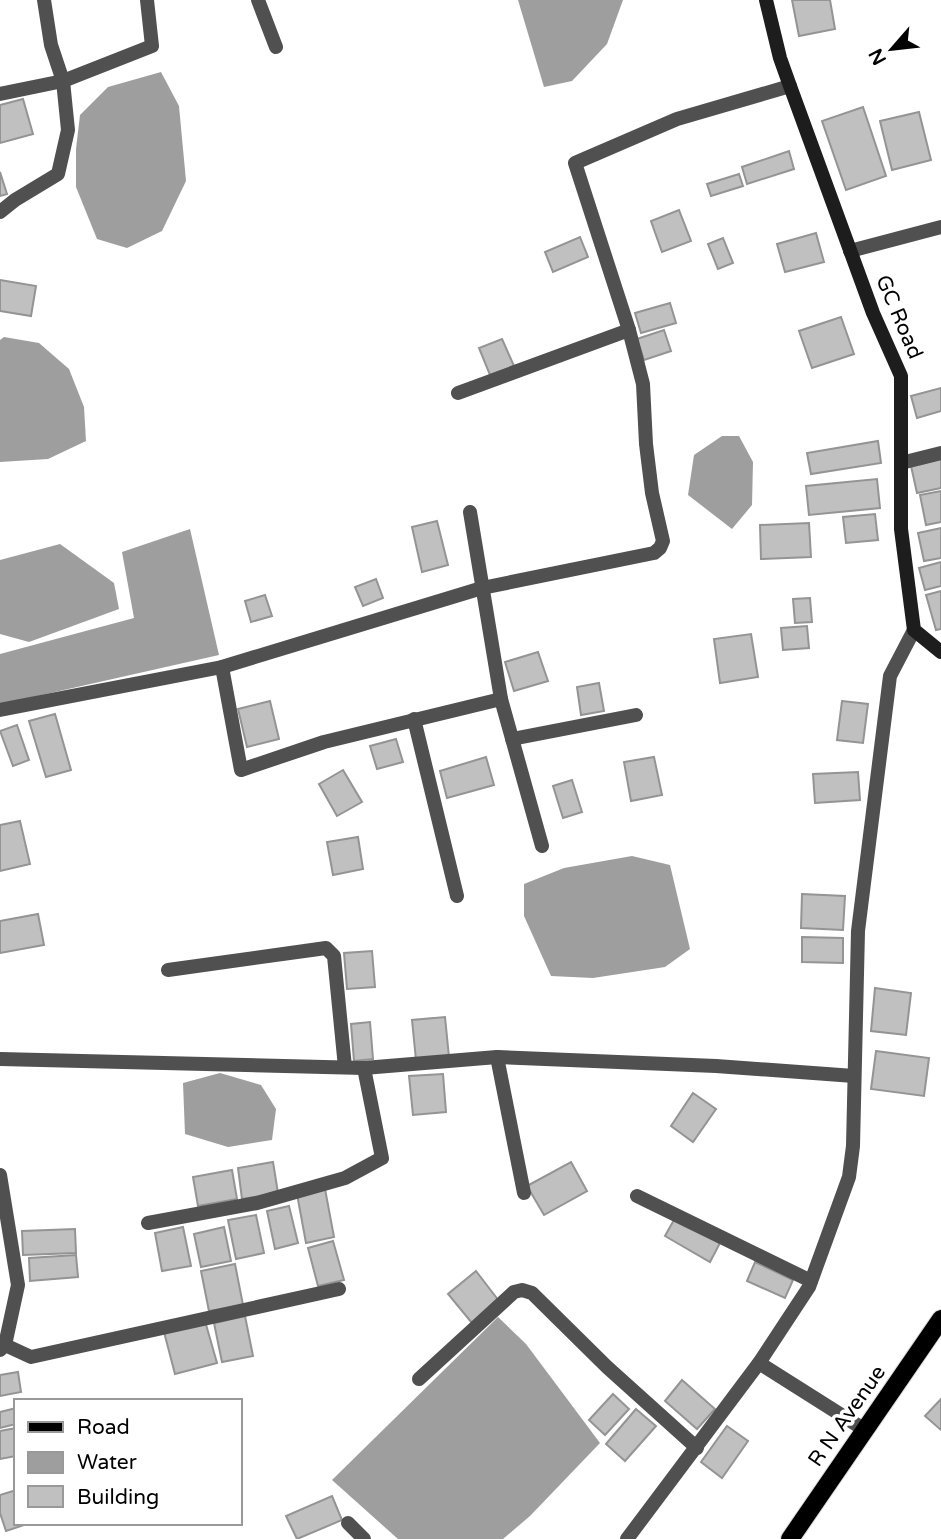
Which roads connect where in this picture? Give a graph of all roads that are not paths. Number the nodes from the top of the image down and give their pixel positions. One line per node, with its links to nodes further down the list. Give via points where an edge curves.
1 (44, 0): 6 (street)
2 (147, 0): 6 (street, via 152,46)
3 (258, 0): 5 (street)
4 (766, 0): 7 (street, GC Road)
5 (276, 47)
6 (63, 81): 8 (street); 9 (street, via 68,130 58,174)
7 (790, 86): 11 (street, GC Road); 12 (street, via 677,119 575,163)
8 (0, 94)
9 (0, 212)
10 (941, 227): 11 (street)
11 (850, 251): 15 (street, GC Road, via 901,376)
12 (629, 330): 13 (street); 17 (street, via 643,384 652,493 663,541 660,548 654,553)
13 (458, 393)
14 (941, 453): 15 (street)
15 (901, 463): 18 (street, GC Road, via 901,529)
16 (470, 512): 17 (street)
17 (482, 587): 20 (street); 21 (street)
18 (914, 630): 19 (street); 33 (street, via 890,676 878,764 858,931)
19 (941, 652)
20 (222, 667): 22 (street); 24 (street, via 241,770)
21 (501, 699): 24 (street); 25 (street)
22 (0, 710)
23 (636, 715): 25 (street)
24 (414, 719): 27 (street)
25 (512, 739): 26 (street)
26 (542, 846)
27 (457, 896)
28 (168, 970): 31 (street, via 326,948 334,956)
29 (497, 1057): 32 (street); 33 (street); 35 (street)
30 (0, 1059): 31 (street)
31 (345, 1067): 32 (street)
32 (364, 1068): 37 (street, via 382,1158 345,1178 257,1203)
33 (854, 1076): 38 (street, via 849,1177)
34 (0, 1175): 41 (street, via 18,1285)
35 (524, 1193)
36 (637, 1196): 38 (street)
37 (148, 1223)
38 (811, 1281): 42 (street)
39 (338, 1289): 41 (street, via 31,1357)
40 (941, 1319): 44 (main road, R N Avenue)
41 (3, 1348)
42 (759, 1363): 44 (street); 45 (street)
43 (419, 1378): 45 (street, via 514,1292 522,1290 532,1293)
44 (864, 1430): 49 (main road, R N Avenue)
45 (697, 1448): 48 (street)
46 (348, 1523): 47 (street)
47 (364, 1539)
48 (627, 1539)
49 (790, 1539)

